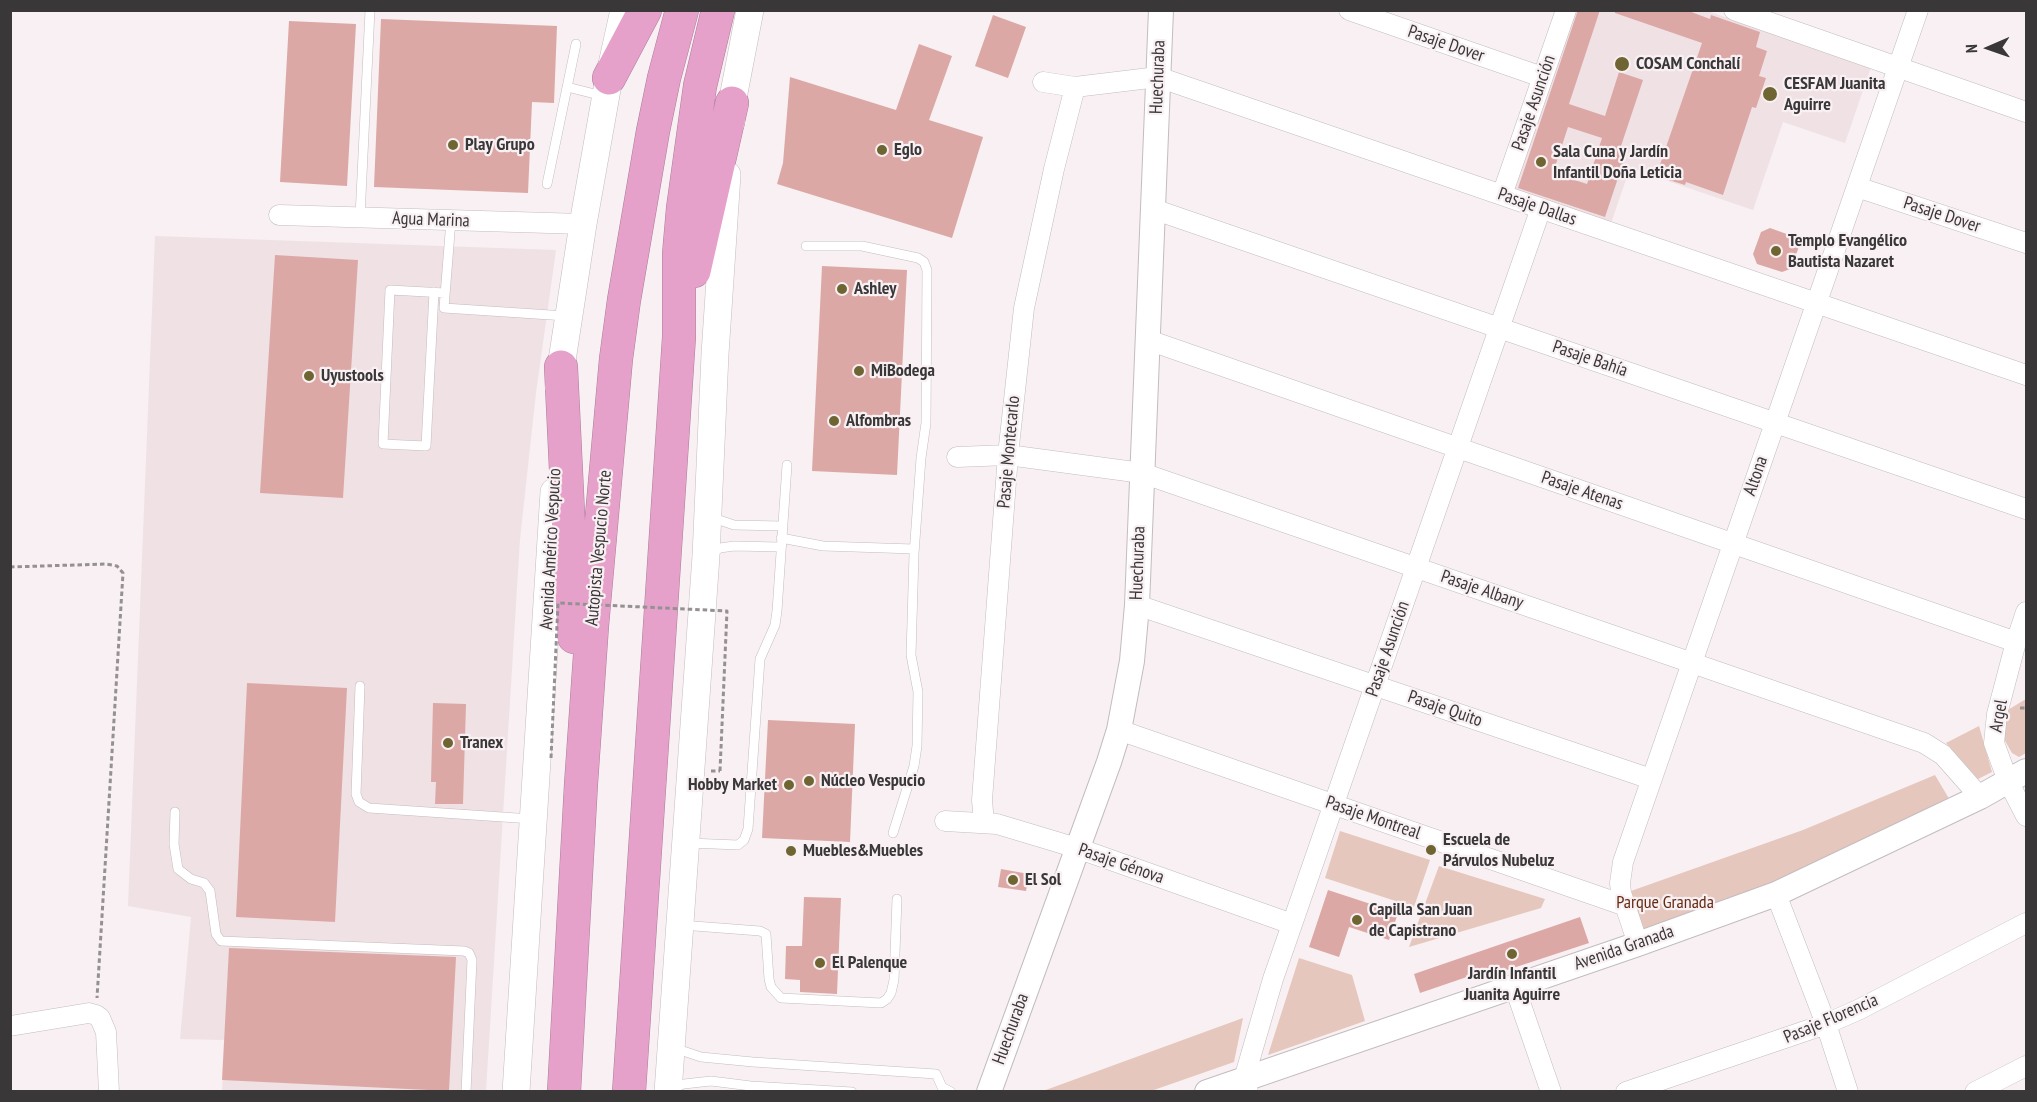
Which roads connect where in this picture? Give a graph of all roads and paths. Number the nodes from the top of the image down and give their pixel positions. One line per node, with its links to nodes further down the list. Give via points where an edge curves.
1 (370, 10): 28 (lane)
2 (624, 10): 18 (main road, Avenida Américo Vespucio)
3 (645, 10): 18 (highway)
4 (682, 10): 70 (highway, Autopista Vespucio Norte, via 652,131 624,300 598,556)
5 (718, 10): 38 (highway, via 699,86 688,159 679,254)
6 (750, 10): 20 (main road)
7 (1161, 10): 15 (street, Huechuraba)
8 (1349, 10): 14 (street, Pasaje Dover)
9 (1566, 10): 14 (street, Pasaje Asunción)
10 (1734, 10): 13 (street)
11 (1918, 10): 13 (street, Altona)
12 (576, 44): 17 (lane)
13 (1898, 67): 21 (street); 23 (street, Altona)
14 (1542, 76): 24 (street, Pasaje Asunción)
15 (1158, 77): 19 (street, Pasaje Dallas); 24 (street, Pasaje Dallas); 26 (street, Huechuraba)
16 (1043, 82): 19 (street, Pasaje Dallas)
17 (567, 87): 18 (lane); 22 (lane)
18 (607, 87): 30 (main road, Avenida Américo Vespucio)
19 (1075, 87): 44 (street, Pasaje Montecarlo, via 1024,308)
20 (732, 103): 38 (highway); 49 (main road)
21 (2026, 112)
22 (548, 184)
23 (1857, 187): 31 (street, Pasaje Dover); 35 (street, Altona)
24 (1502, 195): 25 (street, Pasaje Dallas)
25 (1541, 208): 35 (street, Pasaje Dallas); 37 (street, Pasaje Asunción)
26 (1153, 209): 37 (street, Pasaje Bahía); 39 (street, Huechuraba)
27 (279, 215): 28 (street, Agua Marina)
28 (360, 217): 29 (street, Agua Marina)
29 (451, 220): 30 (street, Agua Marina); 34 (lane)
30 (583, 224): 36 (main road, Avenida Américo Vespucio)
31 (2026, 243)
32 (807, 246): 53 (lane, via 862,246 918,258 927,270 926,423)
33 (435, 292): 33 (lane, via 390,290 383,444 426,446); 34 (lane)
34 (445, 293): 36 (lane, via 444,308)
35 (1816, 303): 41 (street, Pasaje Dallas); 42 (street, Altona)
36 (568, 316): 40 (main road, Avenida Américo Vespucio)
37 (1500, 328): 42 (street, Pasaje Bahía); 43 (street, Pasaje Asunción)
38 (679, 337): 96 (highway)
39 (1148, 340): 43 (street, Pasaje Atenas); 47 (street, Huechuraba)
40 (561, 367): 70 (highway); 75 (main road, Avenida Américo Vespucio)
41 (2026, 375)
42 (1775, 422): 48 (street, Pasaje Bahía); 52 (street, Altona)
43 (1458, 448): 52 (street, Pasaje Atenas); 56 (street, Pasaje Asunción)
44 (1008, 455): 45 (street, Pasaje Albany); 47 (street, Pasaje Albany); 77 (street, Pasaje Montecarlo, via 982,800)
45 (957, 457)
46 (787, 465): 50 (lane)
47 (1142, 473): 56 (street, Pasaje Albany); 57 (street, Huechuraba)
48 (2026, 509)
49 (708, 516): 50 (lane, via 734,525); 54 (main road)
50 (782, 526): 51 (lane)
51 (781, 543): 53 (lane); 54 (lane, via 720,548); 79 (lane, via 775,625 760,659 748,829 738,846)
52 (1733, 544): 59 (street, Pasaje Atenas); 60 (street, Altona)
53 (914, 549): 78 (lane, via 911,655 918,692 917,746)
54 (706, 555): 79 (main road)
55 (10, 567): 90 (path, via 106,564 117,566 123,573)
56 (1416, 567): 60 (street, Pasaje Albany); 62 (street, Pasaje Asunción)
57 (1137, 605): 62 (street, Pasaje Quito); 65 (street, Huechuraba, via 1132,661)
58 (2026, 612): 59 (street, Argel)
59 (2016, 642): 68 (street, Argel, via 1994,728 1994,743)
60 (1692, 663): 69 (street, Altona); 71 (street, Pasaje Albany, via 1924,743 1943,755)
61 (360, 686): 75 (lane, via 356,794 359,802 369,808)
62 (1375, 686): 69 (street, Pasaje Quito); 72 (street, Pasaje Asunción)
63 (2020, 708): 64 (path)
64 (2026, 708)
65 (1119, 730): 72 (street, Pasaje Montreal); 80 (street, Huechuraba)
66 (551, 758): 67 (path, bridge, via 558,603 727,611)
67 (720, 771)
68 (2017, 776): 71 (street, Avenida Granada); 74 (street, Argel)
69 (1651, 779): 83 (street, Altona, via 1623,862 1620,883)
70 (581, 784): 89 (highway, Autopista Vespucio Norte)
71 (1980, 797): 81 (street, Avenida Granada)
72 (1334, 804): 83 (street, Pasaje Montreal); 85 (street, Pasaje Asunción)
73 (176, 812): 100 (lane, via 174,844 178,869 204,883 210,891 216,934 221,941 469,953 472,960)
74 (2026, 816)
75 (534, 819): 101 (main road, Avenida Américo Vespucio)
76 (945, 821): 77 (street, Pasaje Génova)
77 (984, 823): 80 (street, Pasaje Génova)
78 (893, 833)
79 (686, 843): 86 (main road)
80 (1077, 848): 85 (street, Pasaje Génova); 105 (street, Huechuraba)
81 (1776, 894): 87 (street, Avenida Granada); 91 (street)
82 (897, 899): 86 (lane, via 894,980 891,993 881,1003 781,998 771,987 766,934)
83 (1626, 906): 87 (street, Altona)
84 (2026, 923): 91 (street, Pasaje Florencia)
85 (1292, 924): 95 (street, Pasaje Asunción, via 1273,979)
86 (681, 925): 93 (main road)
87 (1638, 944): 88 (street, Avenida Granada)
88 (1514, 985): 95 (street, Avenida Granada); 107 (street)
89 (569, 1005): 102 (highway); 103 (highway, Autopista Vespucio Norte)
90 (96, 1015): 92 (street); 99 (street, via 106,1032)
91 (1826, 1024): 108 (street, Pasaje Florencia); 109 (street)
92 (10, 1026)
93 (672, 1047): 97 (main road); 98 (lane, via 701,1057 936,1074)
94 (2026, 1066): 110 (street)
95 (1246, 1085): 106 (street, Avenida Granada)
96 (631, 1086)
97 (668, 1090): 104 (lane, via 711,1081)
98 (944, 1090)
99 (109, 1092)
100 (466, 1092)
101 (516, 1092)
102 (551, 1092)
103 (564, 1092)
104 (852, 1092)
105 (989, 1092)
106 (1207, 1092)
107 (1551, 1092)
108 (1626, 1092)
109 (1848, 1092)
110 (1975, 1092)

